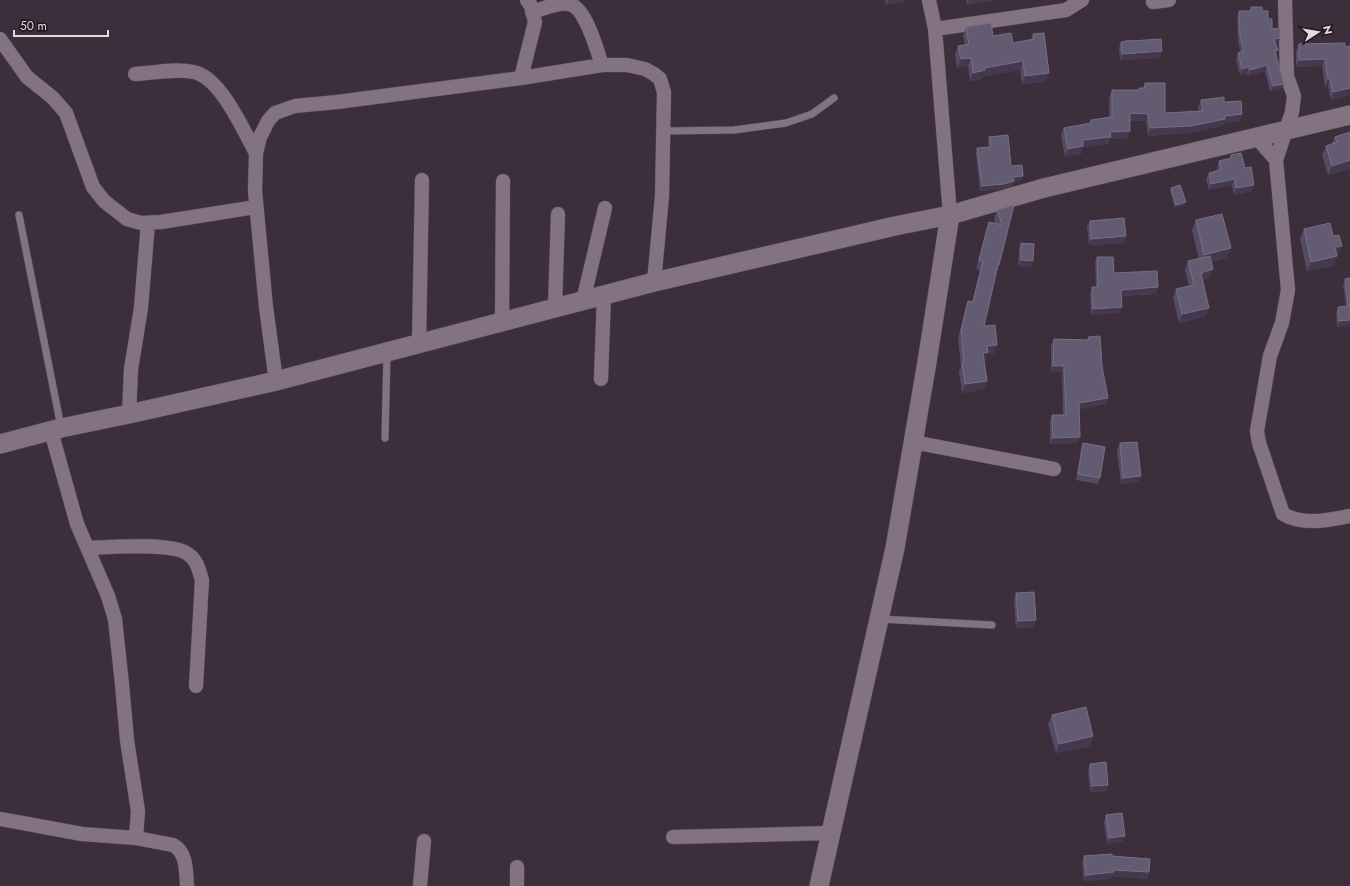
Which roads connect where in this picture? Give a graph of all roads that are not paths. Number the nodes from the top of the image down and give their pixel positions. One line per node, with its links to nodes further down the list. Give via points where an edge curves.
1 (929, 0): 7 (street)
2 (1082, 0): 7 (street, via 1066,10)
3 (1169, 0): 5 (street)
4 (1286, 0): 14 (street, via 1288,76 1294,96 1292,112)
5 (1153, 2)
6 (530, 6): 9 (street, via 569,4 575,7 583,16); 11 (street, via 535,22)
7 (935, 29): 25 (street)
8 (0, 40): 26 (street, via 27,77 53,98 66,114 93,187 104,201 127,219)
9 (602, 65): 11 (street); 15 (street, via 628,65 644,69 660,79 664,92)
10 (135, 74): 17 (street, via 194,72 210,80 221,92)
11 (521, 78): 17 (street, via 286,108 275,113 268,121)
12 (834, 98): 15 (lane, via 812,114 786,123 734,130)
13 (1350, 115): 14 (main road)
14 (1285, 130): 16 (main road); 18 (street)
15 (664, 131): 27 (street, via 662,196)
16 (1256, 137): 18 (street); 25 (main road, via 1052,186)
17 (256, 153): 21 (street)
18 (1276, 160): 42 (street, via 1288,290 1282,322 1270,356 1257,430 1259,443 1283,514 1292,519 1314,522)
19 (422, 180): 32 (street)
20 (503, 181): 31 (street)
21 (256, 206): 26 (street); 35 (street)
22 (605, 208): 29 (street)
23 (558, 214): 30 (street)
24 (19, 215): 37 (lane)
25 (950, 215): 27 (main road); 39 (main road)
26 (148, 223): 36 (street, via 141,308 131,369)
27 (654, 282): 28 (main road)
28 (604, 295): 29 (main road); 34 (street)
29 (583, 301): 30 (main road)
30 (555, 307): 31 (main road)
31 (502, 322): 32 (main road)
32 (419, 343): 33 (main road)
33 (388, 351): 35 (main road); 38 (lane)
34 (601, 379)
35 (276, 381): 36 (main road)
36 (129, 414): 37 (main road)
37 (56, 430): 40 (main road); 43 (street, via 77,524)
38 (385, 438)
39 (913, 442): 41 (street); 44 (main road, via 895,548)
40 (0, 444)
41 (1054, 469)
42 (1350, 516)
43 (88, 548): 46 (street, via 180,549 189,554 197,564 202,580); 49 (street, via 115,619 127,740 138,811)
44 (879, 619): 45 (lane); 48 (main road)
45 (992, 625)
46 (196, 686)
47 (0, 819): 49 (street, via 82,834)
48 (830, 833): 50 (street); 56 (main road)
49 (136, 838): 53 (street, via 178,847 185,862)
50 (673, 838)
51 (424, 841): 54 (street)
52 (517, 867): 55 (street)
53 (187, 886)
54 (420, 886)
55 (517, 886)
56 (819, 886)

